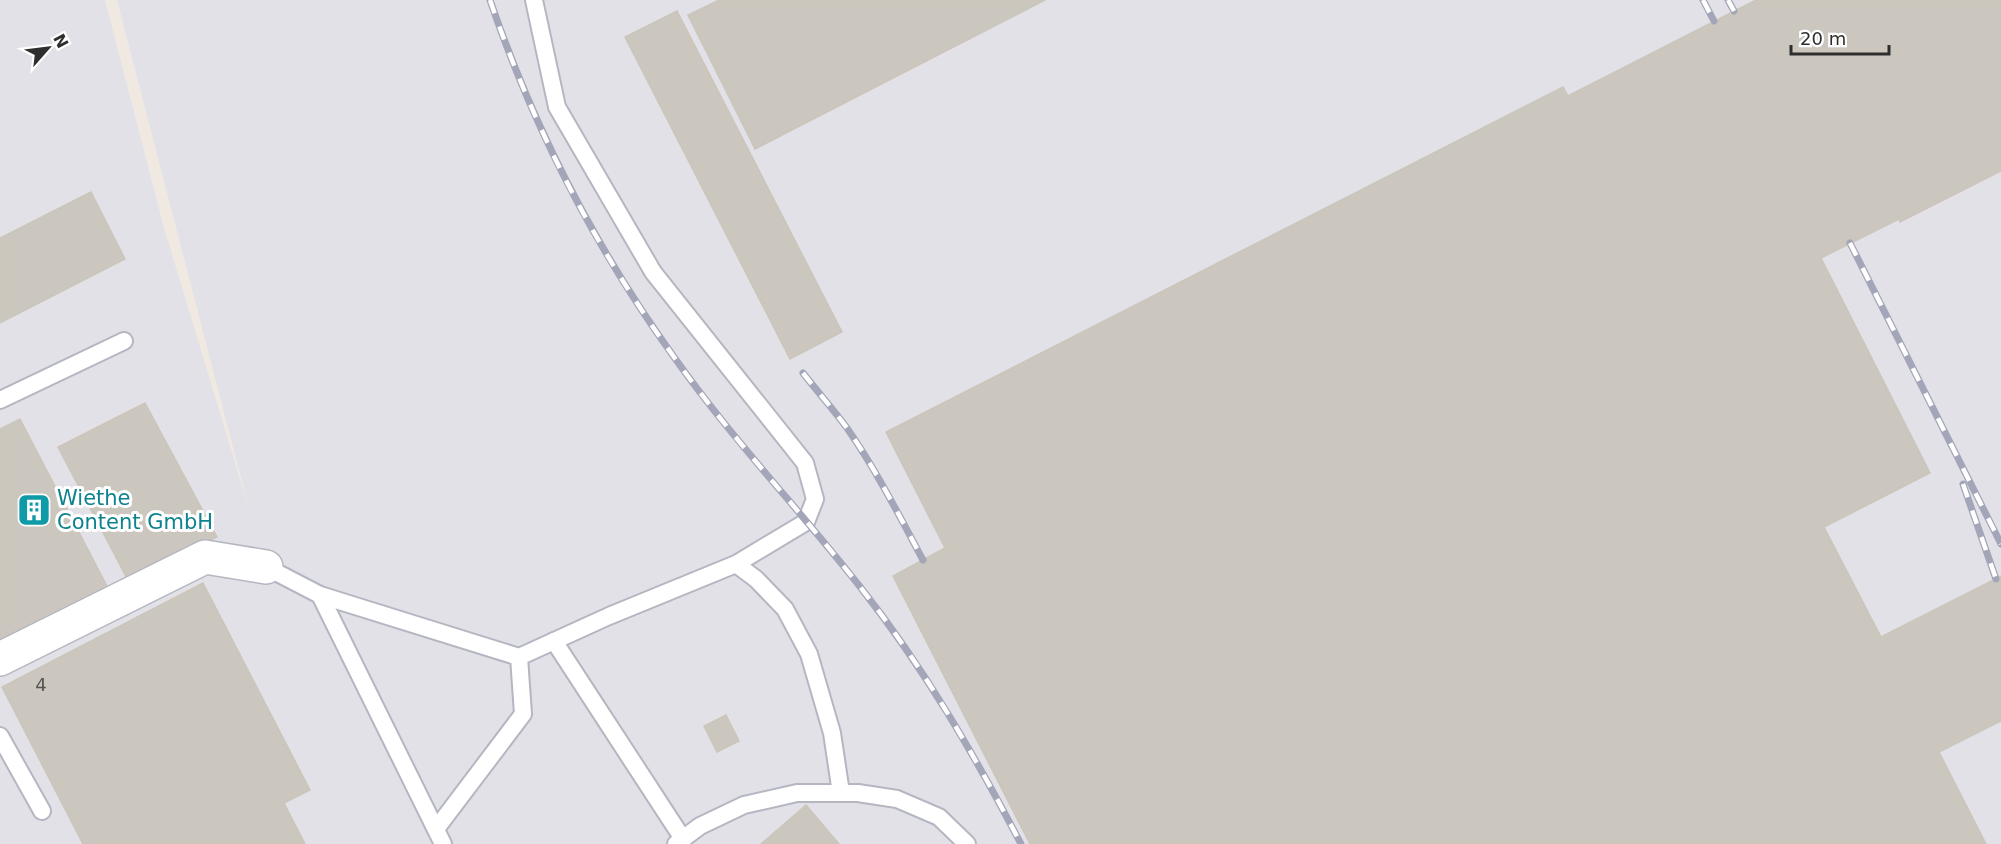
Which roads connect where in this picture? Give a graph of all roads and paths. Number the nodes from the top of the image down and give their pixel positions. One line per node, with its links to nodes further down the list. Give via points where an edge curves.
1 (534, 0): 4 (lane, via 557,107 653,272 805,464 815,499 806,522)
2 (124, 341): 3 (lane)
3 (0, 400)
4 (736, 564): 7 (lane); 11 (lane, via 785,609 809,654 832,733)
5 (266, 567): 6 (lane); 9 (street, via 205,557)
6 (321, 595): 8 (lane); 13 (lane)
7 (554, 640): 8 (lane); 14 (lane)
8 (519, 657): 13 (lane, via 523,714)
9 (0, 659)
10 (0, 736): 12 (lane)
11 (841, 793): 14 (lane, via 797,793 744,805 700,826); 15 (lane, via 897,799 939,817)
12 (42, 811)
13 (440, 837)
14 (680, 841)
15 (967, 844)

